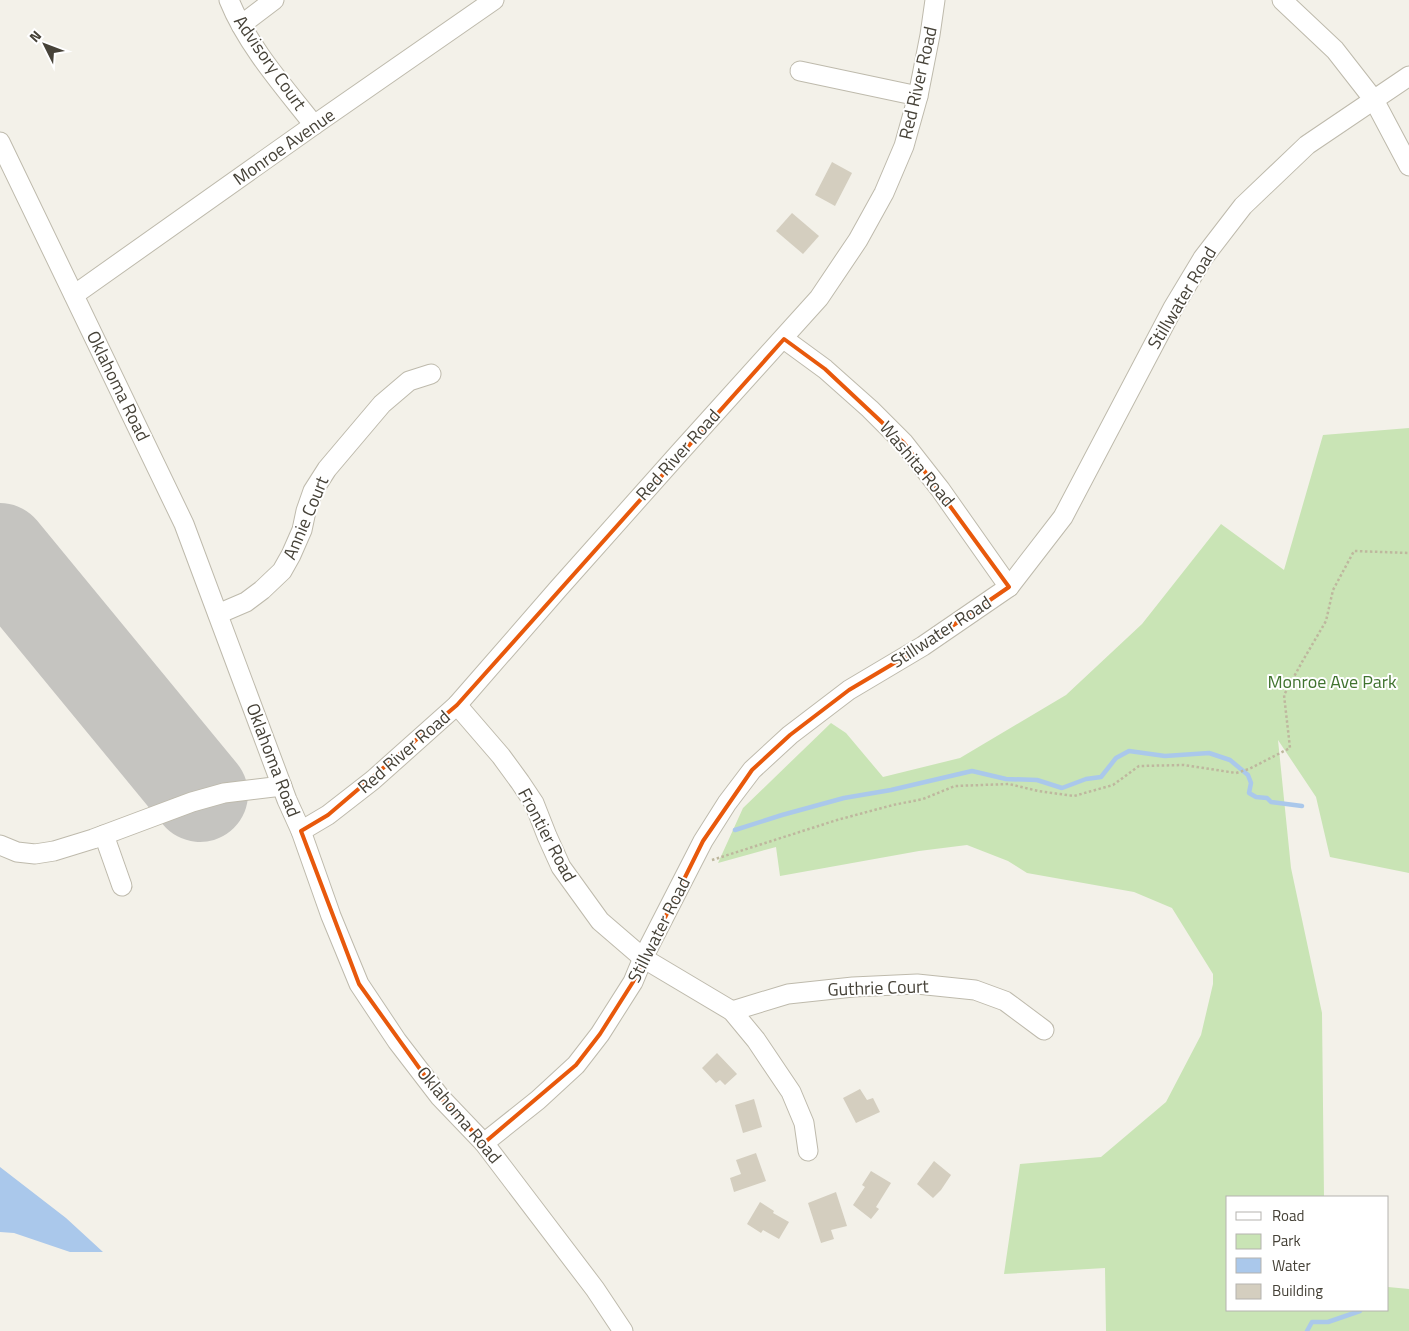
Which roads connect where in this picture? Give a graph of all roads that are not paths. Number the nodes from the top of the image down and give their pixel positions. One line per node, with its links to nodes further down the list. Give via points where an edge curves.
1 (229, 0): 6 (street, Advisory Court)
2 (274, 0): 6 (street)
3 (494, 0): 11 (street, Monroe Avenue)
4 (934, 0): 9 (street, Red River Road)
5 (1282, 0): 10 (street, via 1335,50)
6 (241, 25): 11 (street, Advisory Court)
7 (800, 70): 9 (street)
8 (1409, 76): 10 (street, Stillwater Road)
9 (918, 96): 15 (street, Red River Road, via 904,146 884,193 858,240 819,298)
10 (1374, 100): 13 (street); 17 (street, Stillwater Road, via 1307,145 1243,206 1209,251 1173,308 1063,517)
11 (314, 125): 14 (street, Monroe Avenue)
12 (0, 142): 14 (street, Oklahoma Road)
13 (1409, 166)
14 (74, 295): 18 (street, Oklahoma Road, via 184,524)
15 (784, 339): 17 (street, Washita Road, via 826,369 904,444 940,488); 19 (street, Red River Road, via 660,474)
16 (431, 374): 18 (street, Annie Court, via 409,381 382,404 326,469 313,491 302,530 282,571 246,602)
17 (1009, 587): 25 (street, Stillwater Road, via 923,646 849,690 790,735 752,770 703,841)
18 (218, 614): 20 (street, Oklahoma Road)
19 (457, 706): 21 (street, Red River Road, via 373,780 328,815); 25 (street, Frontier Road, via 501,756 534,803 561,867 578,892 600,921)
20 (282, 786): 21 (street, Oklahoma Road); 22 (street, via 224,793)
21 (301, 831): 28 (street, Oklahoma Road, via 331,916 360,984 397,1041 440,1097)
22 (104, 835): 23 (street, via 35,854 17,852); 24 (street)
23 (0, 845)
24 (122, 886)
25 (643, 958): 26 (street, Frontier Road); 28 (street, Stillwater Road, via 633,982 576,1065)
26 (732, 1011): 27 (street, Guthrie Court, via 788,994 917,984 975,990 1005,1001); 29 (street, Frontier Road, via 791,1092 804,1123)
27 (1044, 1030)
28 (484, 1143): 30 (street, Oklahoma Road)
29 (808, 1151)
30 (623, 1331)

